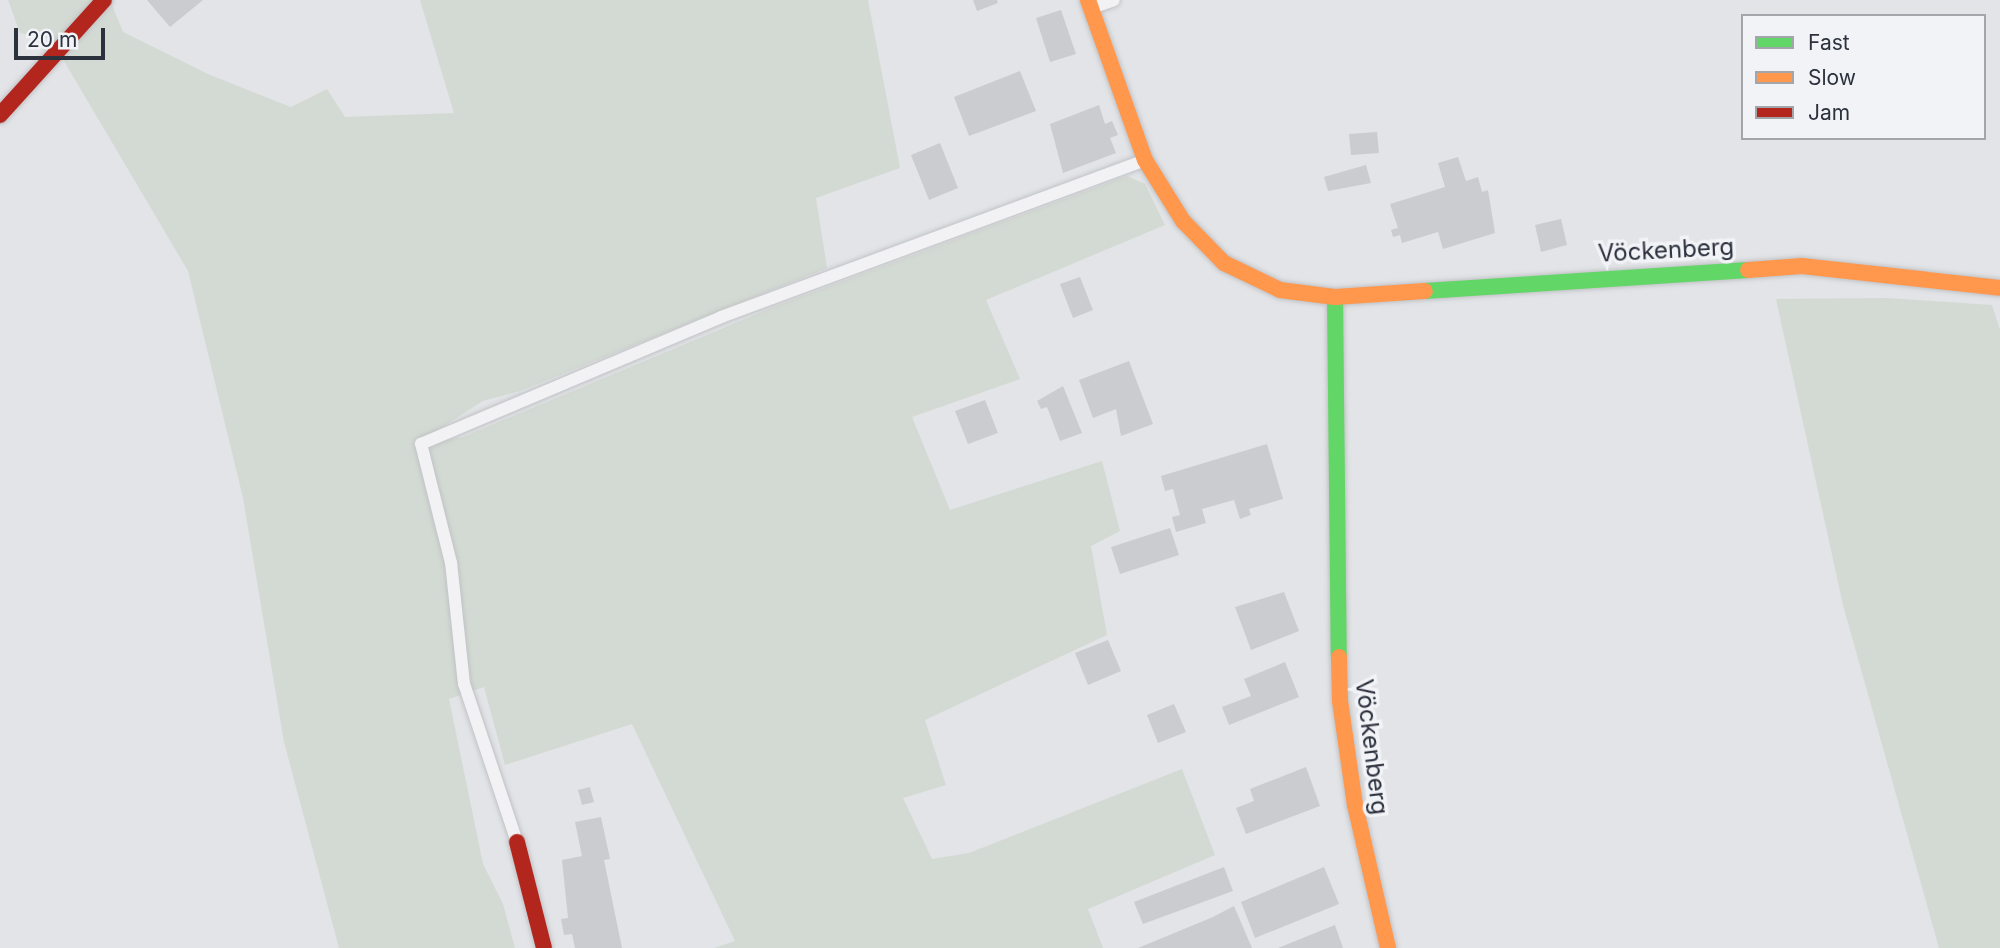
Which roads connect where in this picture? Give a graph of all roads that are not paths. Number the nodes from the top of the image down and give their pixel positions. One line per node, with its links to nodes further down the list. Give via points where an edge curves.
1 (104, 0): 4 (street)
2 (1114, 0): 3 (lane)
3 (1089, 4): 5 (street, Vöckenberg)
4 (0, 115)
5 (1145, 160): 7 (street, Vöckenberg, via 1183,222 1224,263 1280,290); 8 (lane, via 721,317 421,444 451,563 464,684)
6 (2000, 288): 7 (street, Vöckenberg, via 1802,266)
7 (1335, 297): 10 (street, Vöckenberg, via 1340,701 1355,805)
8 (517, 842): 9 (street)
9 (544, 948)
10 (1388, 948)

